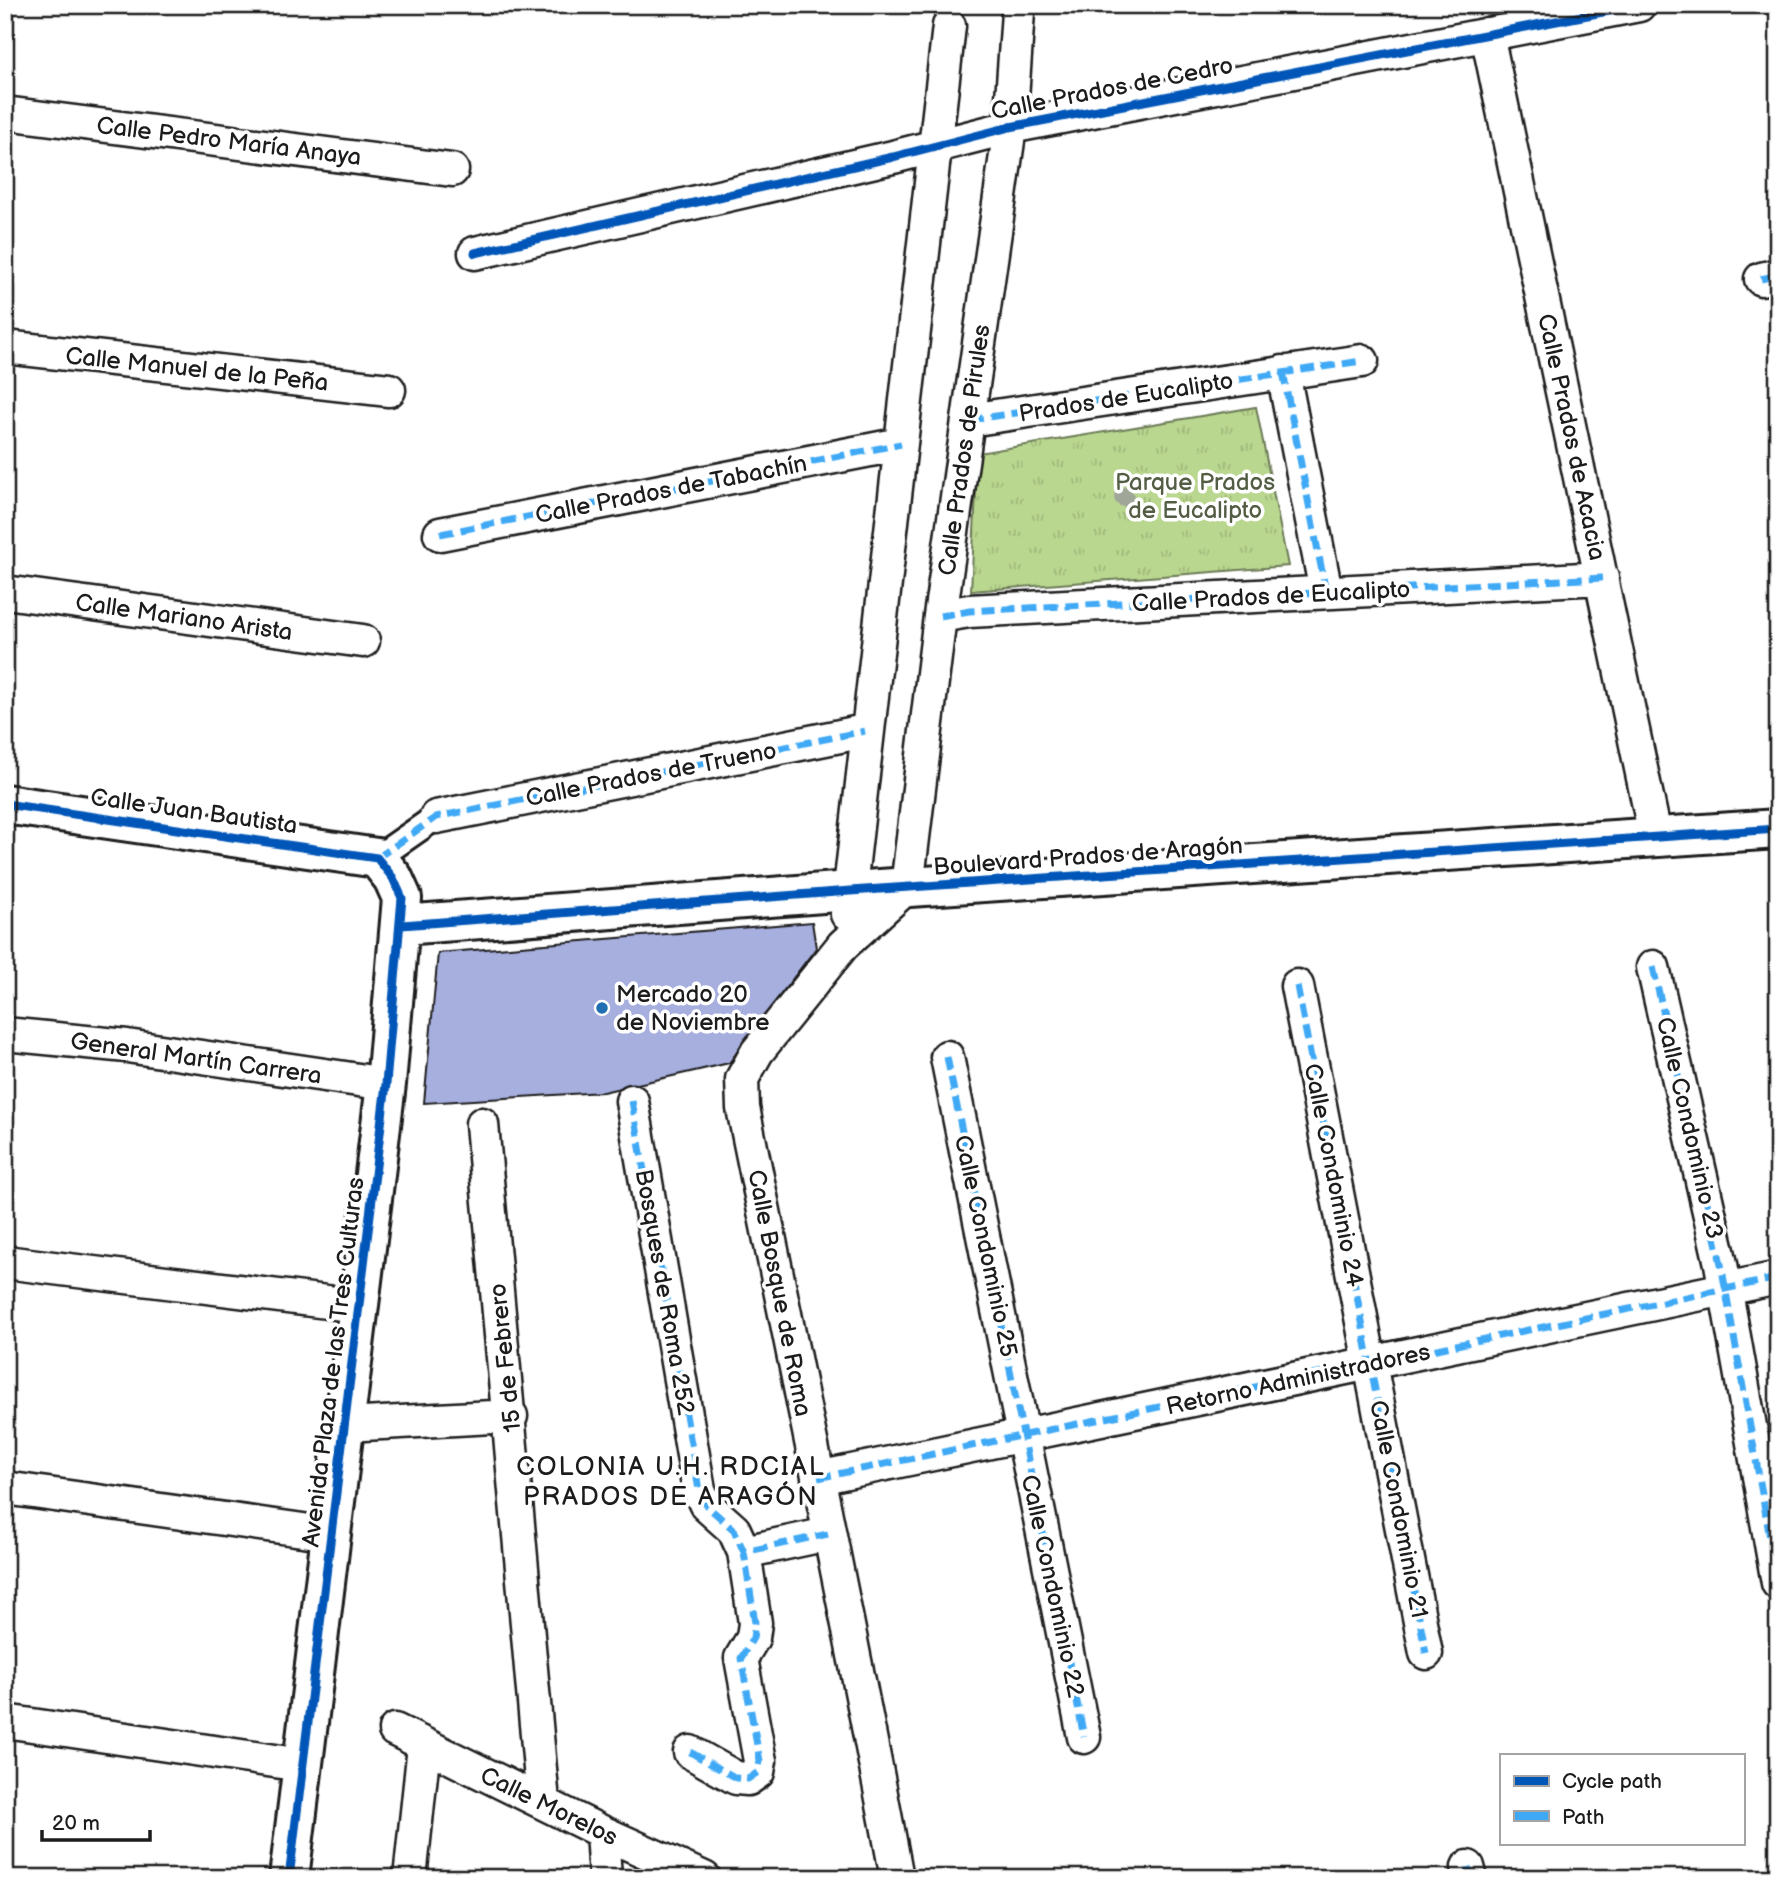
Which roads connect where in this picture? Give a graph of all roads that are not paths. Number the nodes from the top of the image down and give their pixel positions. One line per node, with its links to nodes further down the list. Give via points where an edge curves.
1 (1639, 5): 4 (street, Calle Prados de Cedro)
2 (1018, 12): 6 (street, Calle Prados de Pirules)
3 (949, 26): 7 (street)
4 (1488, 34): 6 (street, Calle Prados de Cedro); 17 (street, Calle Prados de Acacia)
5 (5, 113): 8 (street, Calle Pedro María Anaya)
6 (1010, 127): 7 (street, Calle Prados de Cedro); 14 (street, Calle Prados de Pirules)
7 (937, 147): 9 (street, Calle Prados de Cedro); 15 (street)
8 (452, 170)
9 (475, 253)
10 (5, 347): 13 (street, Calle Manuel de la Peña)
11 (1362, 361): 12 (street, Prados de Eucalipto)
12 (1283, 372): 14 (street, Prados de Eucalipto); 19 (street)
13 (389, 390)
14 (970, 421): 20 (street, Calle Prados de Pirules)
15 (901, 444): 16 (street, Calle Prados de Tabachín); 22 (street)
16 (440, 534)
17 (1602, 578): 19 (street, Calle Prados de Eucalipto); 26 (street, Calle Prados de Acacia)
18 (5, 592): 21 (street, Calle Mariano Arista)
19 (1326, 592): 20 (street, Calle Prados de Eucalipto)
20 (940, 616): 28 (street, Calle Prados de Pirules)
21 (363, 641)
22 (866, 732): 24 (street, Calle Prados de Trueno); 29 (street)
23 (5, 804): 27 (street, Calle Juan Bautista)
24 (436, 817): 27 (street)
25 (1778, 829): 26 (street, Boulevard Prados de Aragón)
26 (1656, 839): 28 (street, Boulevard Prados de Aragón)
27 (377, 858): 30 (street, Avenida Plaza de las Tres Culturas, via 402,898)
28 (907, 887): 29 (street, Boulevard Prados de Aragón); 31 (street, Calle Bosque de Roma)
29 (850, 891): 30 (street, Boulevard Prados de Aragón); 31 (street)
30 (402, 925): 36 (street, Avenida Plaza de las Tres Culturas)
31 (843, 945): 47 (street, Calle Bosque de Roma, via 757,1052 743,1079 743,1108)
32 (1653, 967): 41 (street, Calle Condominio 23)
33 (1297, 986): 43 (street, Calle Condominio 24)
34 (5, 1034): 36 (street, General Martín Carrera, via 127,1046)
35 (947, 1057): 46 (street, Calle Condominio 25)
36 (386, 1084): 42 (street, Avenida Plaza de las Tres Culturas)
37 (632, 1101): 51 (street, Bosques de Roma 252, via 699,1490 706,1505 734,1530)
38 (482, 1125): 44 (street, 15 de Febrero)
39 (5, 1262): 42 (street)
40 (1778, 1278): 41 (street, Retorno Administradores)
41 (1726, 1289): 43 (street, Retorno Administradores); 52 (street, Calle Condominio 23)
42 (359, 1306): 45 (street, Avenida Plaza de las Tres Culturas)
43 (1372, 1364): 46 (street, Retorno Administradores); 53 (street, Calle Condominio 21)
44 (511, 1416): 45 (street); 60 (street, 15 de Febrero)
45 (345, 1425): 49 (street, Avenida Plaza de las Tres Culturas)
46 (1022, 1436): 47 (street, Retorno Administradores); 56 (street, Calle Condominio 22)
47 (818, 1478): 50 (street, Calle Bosque de Roma)
48 (5, 1488): 49 (street)
49 (331, 1534): 59 (street, Avenida Plaza de las Tres Culturas)
50 (828, 1534): 51 (street); 66 (street, Calle Bosque de Roma, via 850,1622)
51 (744, 1552): 58 (street, Bosques de Roma 252, via 755,1623 753,1638 741,1658 760,1761 758,1772 748,1779 736,1778)
52 (1778, 1583)
53 (1426, 1653)
54 (5, 1721): 59 (street)
55 (396, 1730): 57 (street, Calle Morelos)
56 (1084, 1737)
57 (424, 1746): 60 (street, Calle Morelos); 63 (street)
58 (690, 1752)
59 (302, 1765): 62 (street, Avenida Plaza de las Tres Culturas)
60 (544, 1802): 61 (street, Calle Morelos)
61 (602, 1832): 64 (street); 65 (street, Calle Morelos)
62 (289, 1878)
63 (410, 1878)
64 (605, 1878)
65 (704, 1878)
66 (897, 1878)

